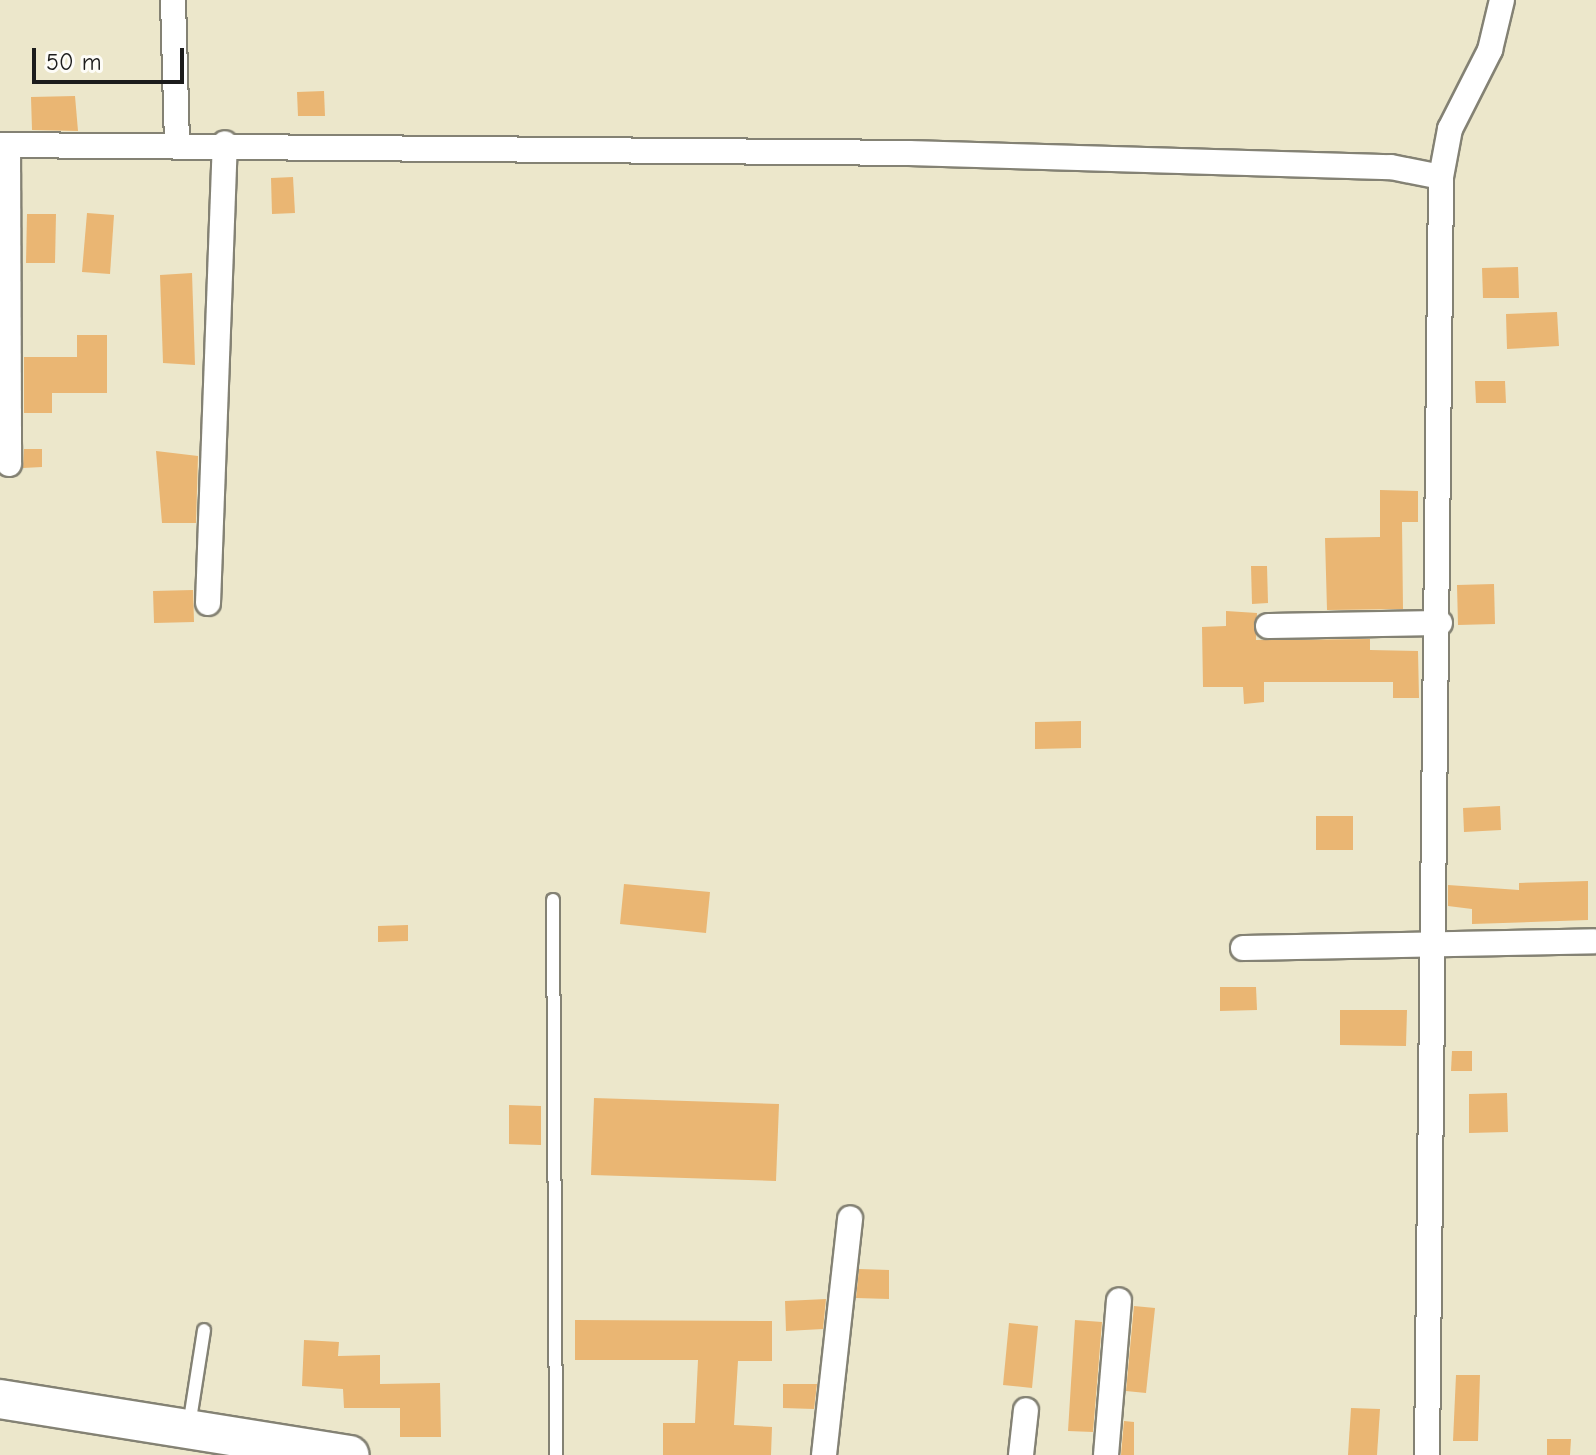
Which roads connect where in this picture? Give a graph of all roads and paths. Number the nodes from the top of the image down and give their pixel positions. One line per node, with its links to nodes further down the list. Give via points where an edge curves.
1 (173, 0): 3 (street)
2 (1502, 0): 6 (street, via 1490,50 1450,129)
3 (177, 143): 4 (street); 5 (street)
4 (225, 143): 6 (street, via 909,153 1391,167); 8 (street)
5 (4, 145): 7 (street)
6 (1441, 177): 9 (street)
7 (9, 464)
8 (208, 603)
9 (1440, 623): 10 (street); 13 (street)
10 (1268, 626)
11 (553, 900): 22 (lane)
12 (1594, 941): 13 (street)
13 (1435, 943): 14 (street); 26 (street)
14 (1243, 948)
15 (850, 1218): 23 (street)
16 (1119, 1301): 25 (street)
17 (204, 1330): 20 (lane)
18 (0, 1399): 20 (main road)
19 (1026, 1410): 24 (street)
20 (189, 1426): 21 (main road)
21 (350, 1455)
22 (556, 1455)
23 (824, 1455)
24 (1021, 1455)
25 (1106, 1455)
26 (1427, 1455)

